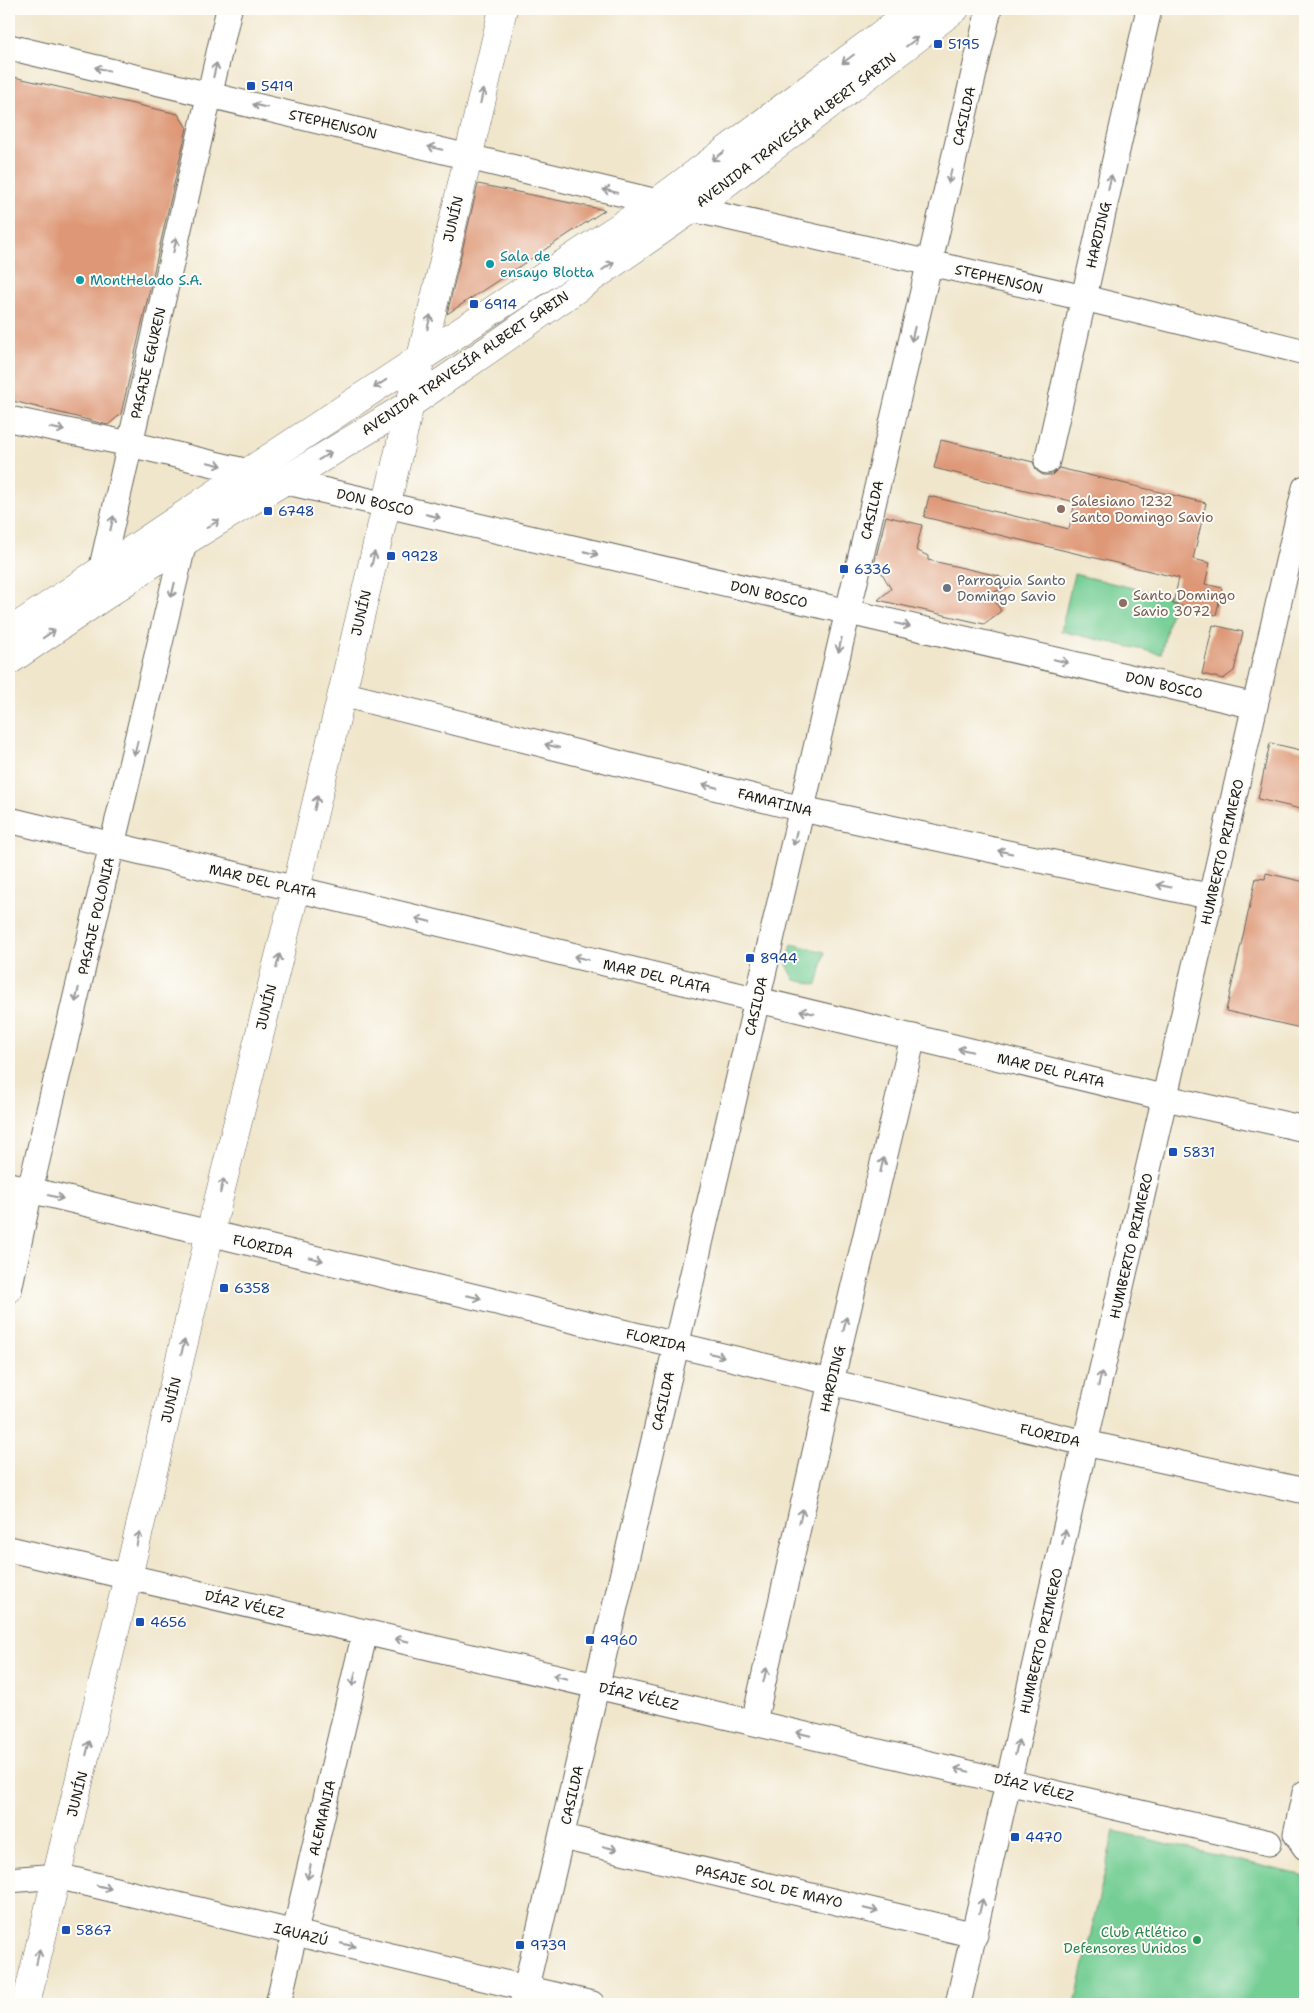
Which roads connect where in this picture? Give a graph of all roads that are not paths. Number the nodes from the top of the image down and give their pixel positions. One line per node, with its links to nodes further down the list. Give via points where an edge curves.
1 (229, 9): 8 (street, PASAJE EGUREN, one-way to 1)
2 (503, 9): 9 (main road, JUNÍN, one-way to 2)
3 (915, 9): 10 (main road, AVENIDA TRAVESÍA ALBERT SABIN, one-way to 10)
4 (955, 9): 11 (main road, AVENIDA TRAVESÍA ALBERT SABIN, one-way to 4)
5 (989, 9): 12 (street, CASILDA, one-way to 12)
6 (1149, 9): 13 (street, HARDING, one-way to 6)
7 (9, 47): 8 (street, STEPHENSON, one-way to 7)
8 (210, 94): 9 (street, STEPHENSON, one-way to 8); 18 (street, PASAJE EGUREN, one-way to 8)
9 (468, 156): 10 (street, STEPHENSON, one-way to 9); 15 (main road, JUNÍN, one-way to 9)
10 (657, 202): 15 (main road, AVENIDA TRAVESÍA ALBERT SABIN)
11 (692, 209): 12 (street, STEPHENSON); 16 (main road, AVENIDA TRAVESÍA ALBERT SABIN, one-way to 11)
12 (930, 264): 13 (street, STEPHENSON); 27 (street, CASILDA, one-way to 27)
13 (1084, 298): 14 (street, STEPHENSON); 19 (street, HARDING)
14 (1305, 352)
15 (421, 358): 16 (main road, JUNÍN); 20 (main road, AVENIDA TRAVESÍA ALBERT SABIN, one-way to 20)
16 (410, 404): 21 (main road, AVENIDA TRAVESÍA ALBERT SABIN, one-way to 16); 23 (main road, JUNÍN)
17 (9, 419): 18 (street, one-way to 18)
18 (130, 444): 20 (street, one-way to 20); 26 (street, PASAJE EGUREN, one-way to 18)
19 (1047, 461)
20 (248, 472): 26 (main road, AVENIDA TRAVESÍA ALBERT SABIN)
21 (283, 481): 23 (street, DON BOSCO); 24 (main road, AVENIDA TRAVESÍA ALBERT SABIN, one-way to 21)
22 (1305, 488): 25 (street, HUMBERTO PRIMERO)
23 (386, 505): 27 (street, DON BOSCO, one-way to 27); 30 (main road, JUNÍN, one-way to 23)
24 (184, 542): 29 (main road, AVENIDA TRAVESÍA ALBERT SABIN, one-way to 24); 34 (street, PASAJE POLONIA, one-way to 34)
25 (1298, 556): 31 (street, HUMBERTO PRIMERO)
26 (101, 571): 28 (main road, AVENIDA TRAVESÍA ALBERT SABIN)
27 (848, 612): 31 (street, DON BOSCO, one-way to 31); 32 (street, CASILDA, one-way to 32)
28 (9, 632)
29 (9, 661)
30 (342, 694): 32 (street, FAMATINA, one-way to 30); 35 (main road, JUNÍN, one-way to 30)
31 (1255, 706): 36 (street, HUMBERTO PRIMERO)
32 (802, 809): 36 (street, FAMATINA, one-way to 32); 37 (street, CASILDA, one-way to 37)
33 (9, 820): 34 (street, MAR DEL PLATA)
34 (113, 846): 35 (street, MAR DEL PLATA); 41 (street, PASAJE POLONIA, one-way to 41)
35 (296, 889): 37 (street, MAR DEL PLATA, one-way to 35); 42 (main road, JUNÍN, one-way to 35)
36 (1212, 897): 39 (street, HUMBERTO PRIMERO)
37 (757, 1000): 38 (street, MAR DEL PLATA, one-way to 37); 44 (street, CASILDA)
38 (913, 1037): 39 (street, MAR DEL PLATA, one-way to 38); 45 (street, HARDING, one-way to 38)
39 (1166, 1098): 40 (street, MAR DEL PLATA); 46 (street, HUMBERTO PRIMERO, one-way to 39)
40 (1305, 1129)
41 (20, 1188): 42 (street, FLORIDA, one-way to 42); 43 (street, PASAJE POLONIA)
42 (210, 1234): 44 (street, FLORIDA, one-way to 44); 49 (main road, JUNÍN, one-way to 42)
43 (9, 1290)
44 (675, 1345): 45 (street, FLORIDA, one-way to 45); 51 (street, CASILDA)
45 (831, 1382): 46 (street, FLORIDA); 52 (street, HARDING, one-way to 45)
46 (1085, 1443): 47 (street, FLORIDA); 53 (street, HUMBERTO PRIMERO, one-way to 46)
47 (1305, 1490)
48 (9, 1549): 49 (street, DÍAZ VÉLEZ)
49 (129, 1577): 50 (street, DÍAZ VÉLEZ); 58 (main road, JUNÍN, one-way to 49)
50 (366, 1632): 51 (street, DÍAZ VÉLEZ, one-way to 50); 60 (street, ALEMANIA, one-way to 60)
51 (597, 1686): 52 (street, DÍAZ VÉLEZ); 55 (street, CASILDA)
52 (754, 1722): 53 (street, DÍAZ VÉLEZ, one-way to 52)
53 (1009, 1782): 56 (street, DÍAZ VÉLEZ); 61 (street, HUMBERTO PRIMERO, one-way to 53)
54 (1305, 1793): 57 (street, via 1296,1834)
55 (563, 1837): 61 (street, PASAJE SOL DE MAYO, one-way to 61); 62 (street, CASILDA)
56 (1269, 1842)
57 (1305, 1847)
58 (57, 1876): 59 (street, IGUAZÚ); 60 (street, IGUAZÚ, one-way to 60); 63 (main road, JUNÍN, one-way to 58)
59 (9, 1880)
60 (295, 1933): 62 (street, IGUAZÚ, one-way to 62); 64 (street, ALEMANIA)
61 (974, 1935): 66 (street, HUMBERTO PRIMERO)
62 (524, 1996): 65 (street, IGUAZÚ)
63 (26, 2004)
64 (278, 2004)
65 (592, 2004)
66 (958, 2004)

